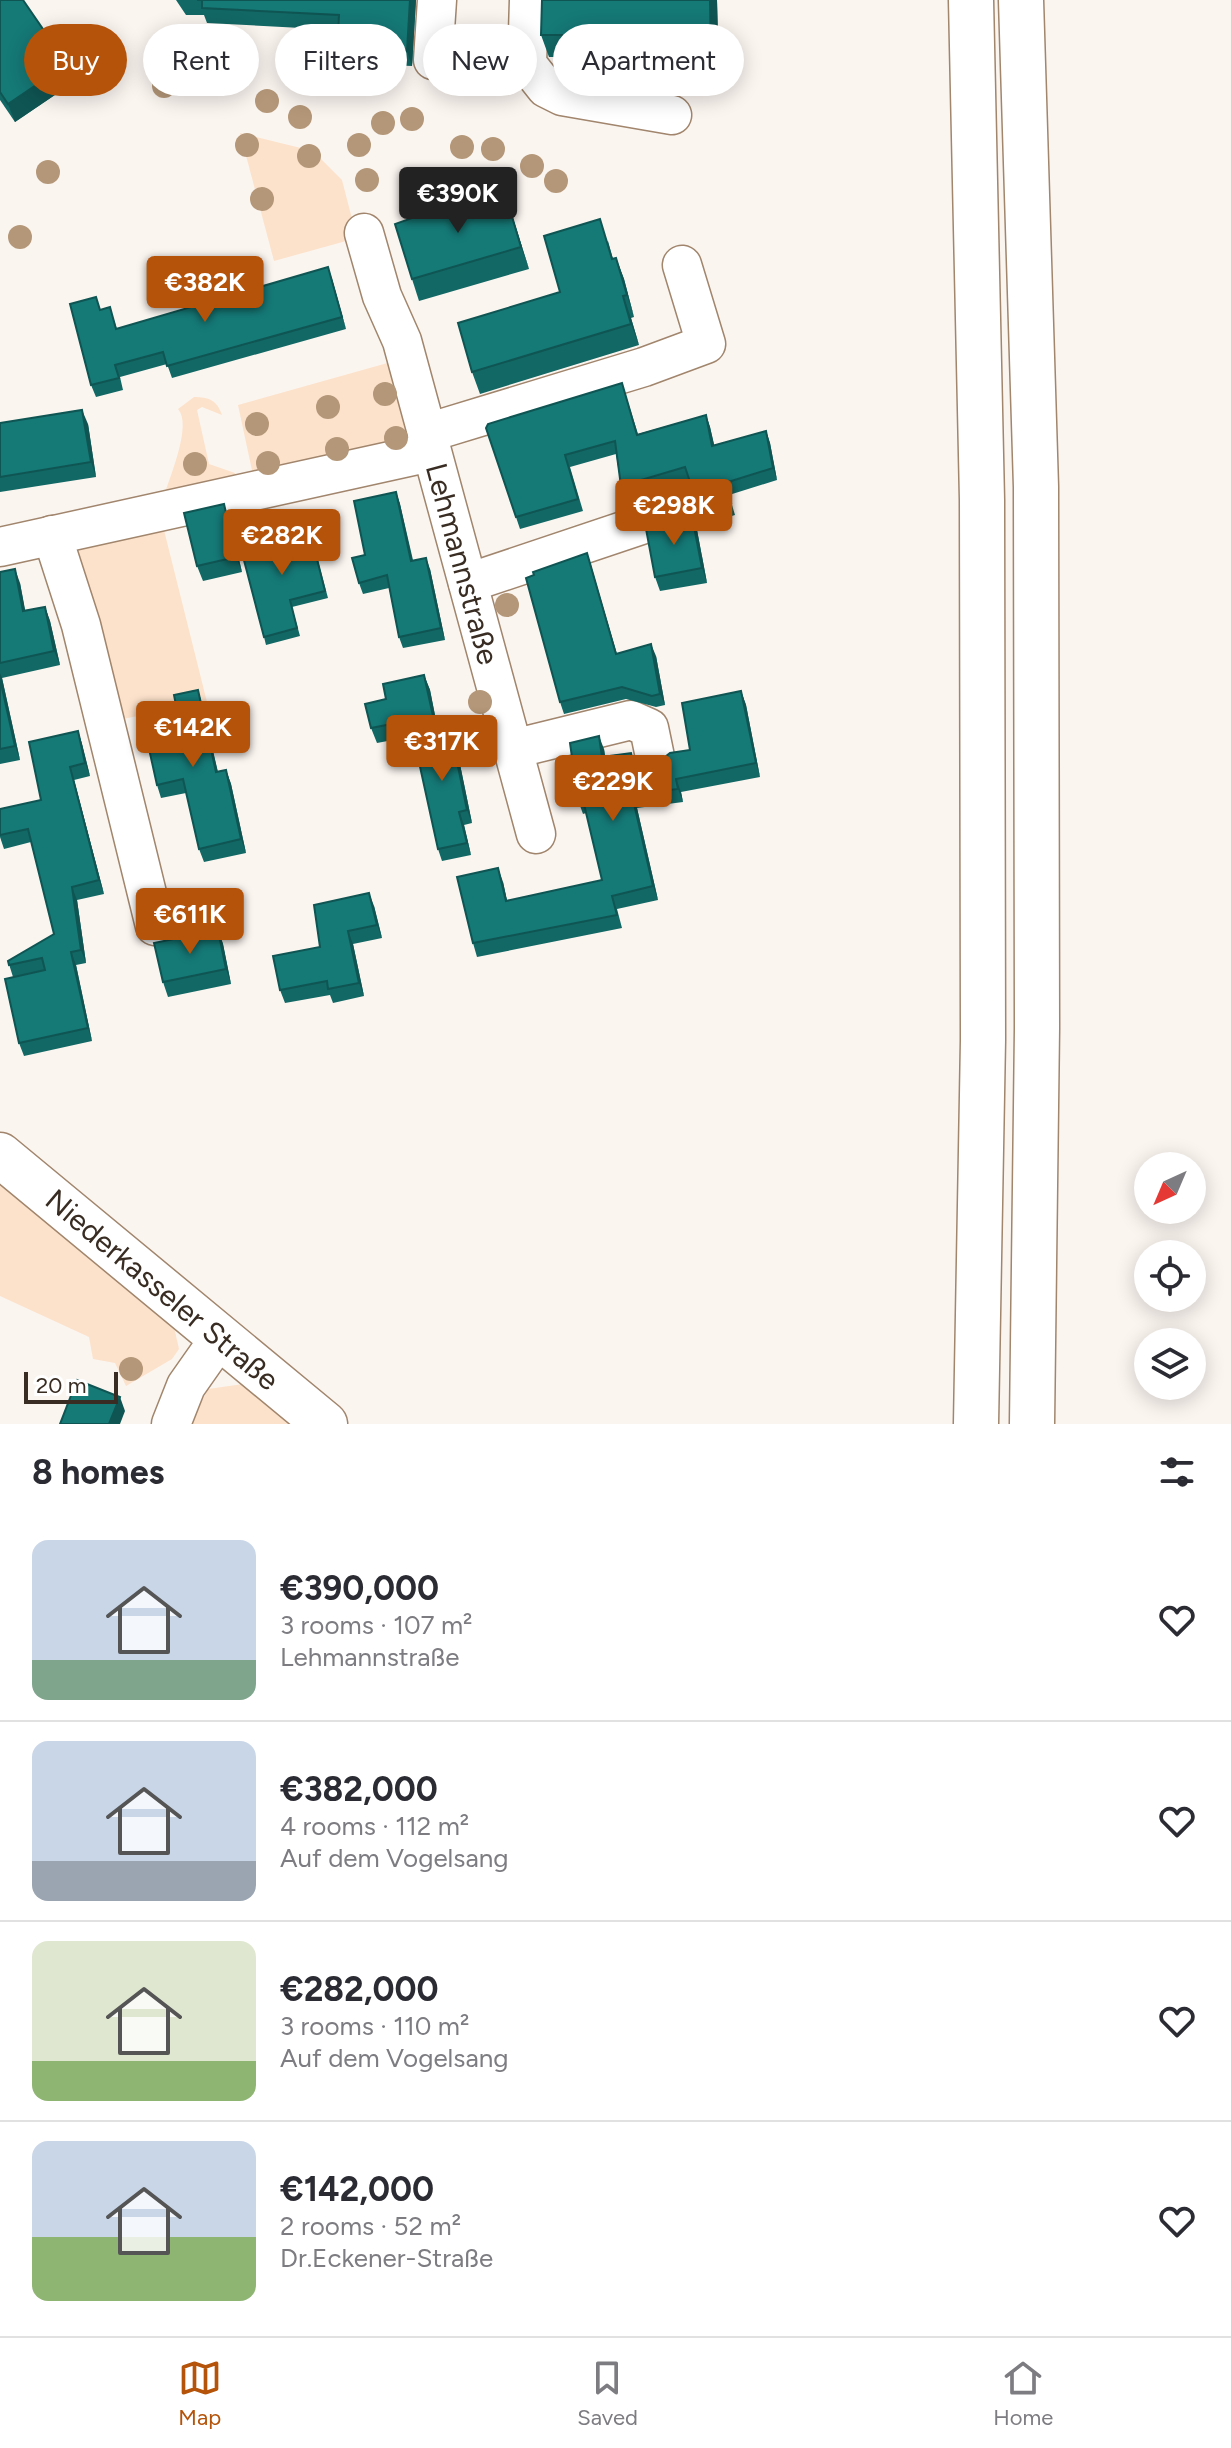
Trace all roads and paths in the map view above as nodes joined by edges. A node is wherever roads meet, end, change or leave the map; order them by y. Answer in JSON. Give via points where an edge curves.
{"nodes":[{"id":1,"x":437,"y":0,"type":"edge"},
{"id":2,"x":529,"y":0,"type":"edge"},
{"id":3,"x":971,"y":0,"type":"edge"},
{"id":4,"x":1021,"y":0,"type":"edge"},
{"id":5,"x":435,"y":24,"type":"edge"},
{"id":6,"x":672,"y":115,"type":"dead end"},
{"id":7,"x":364,"y":233,"type":"dead end"},
{"id":8,"x":682,"y":265,"type":"dead end"},
{"id":9,"x":429,"y":442,"type":"junction"},
{"id":10,"x":641,"y":525,"type":"dead end"},
{"id":11,"x":52,"y":535,"type":"junction"},
{"id":12,"x":0,"y":547,"type":"edge"},
{"id":13,"x":468,"y":583,"type":"junction"},
{"id":14,"x":513,"y":749,"type":"junction"},
{"id":15,"x":655,"y":757,"type":"dead end"},
{"id":16,"x":536,"y":834,"type":"dead end"},
{"id":17,"x":155,"y":926,"type":"dead end"},
{"id":18,"x":0,"y":1155,"type":"edge"},
{"id":19,"x":219,"y":1339,"type":"junction"},
{"id":20,"x":171,"y":1424,"type":"edge"},
{"id":21,"x":325,"y":1424,"type":"edge"},
{"id":22,"x":976,"y":1424,"type":"edge"},
{"id":23,"x":1032,"y":1424,"type":"edge"}],
"edges":[{"from":1,"to":5,"type":"street"},
{"from":2,"to":6,"type":"street","via":[[527,64],[546,88],[562,96]]},
{"from":3,"to":22,"type":"main road","via":[[983,548]]},
{"from":4,"to":23,"type":"main road","via":[[1036,487]]},
{"from":7,"to":9,"type":"street","name":"Lehmannstraße","via":[[402,341]]},
{"from":8,"to":9,"type":"street","name":"Lehmannstraße","via":[[706,344]]},
{"from":9,"to":11,"type":"street"},
{"from":9,"to":13,"type":"street","name":"Lehmannstraße"},
{"from":10,"to":13,"type":"street"},
{"from":11,"to":12,"type":"street"},
{"from":11,"to":17,"type":"street","via":[[81,625]]},
{"from":13,"to":14,"type":"street","name":"Lehmannstraße"},
{"from":14,"to":15,"type":"street","via":[[631,720],[649,728]]},
{"from":14,"to":16,"type":"street","name":"Lehmannstraße"},
{"from":18,"to":19,"type":"main road","name":"Niederkasseler Straße"},
{"from":19,"to":20,"type":"street","via":[[186,1386]]},
{"from":19,"to":21,"type":"main road","name":"Niederkasseler Straße"}]}
